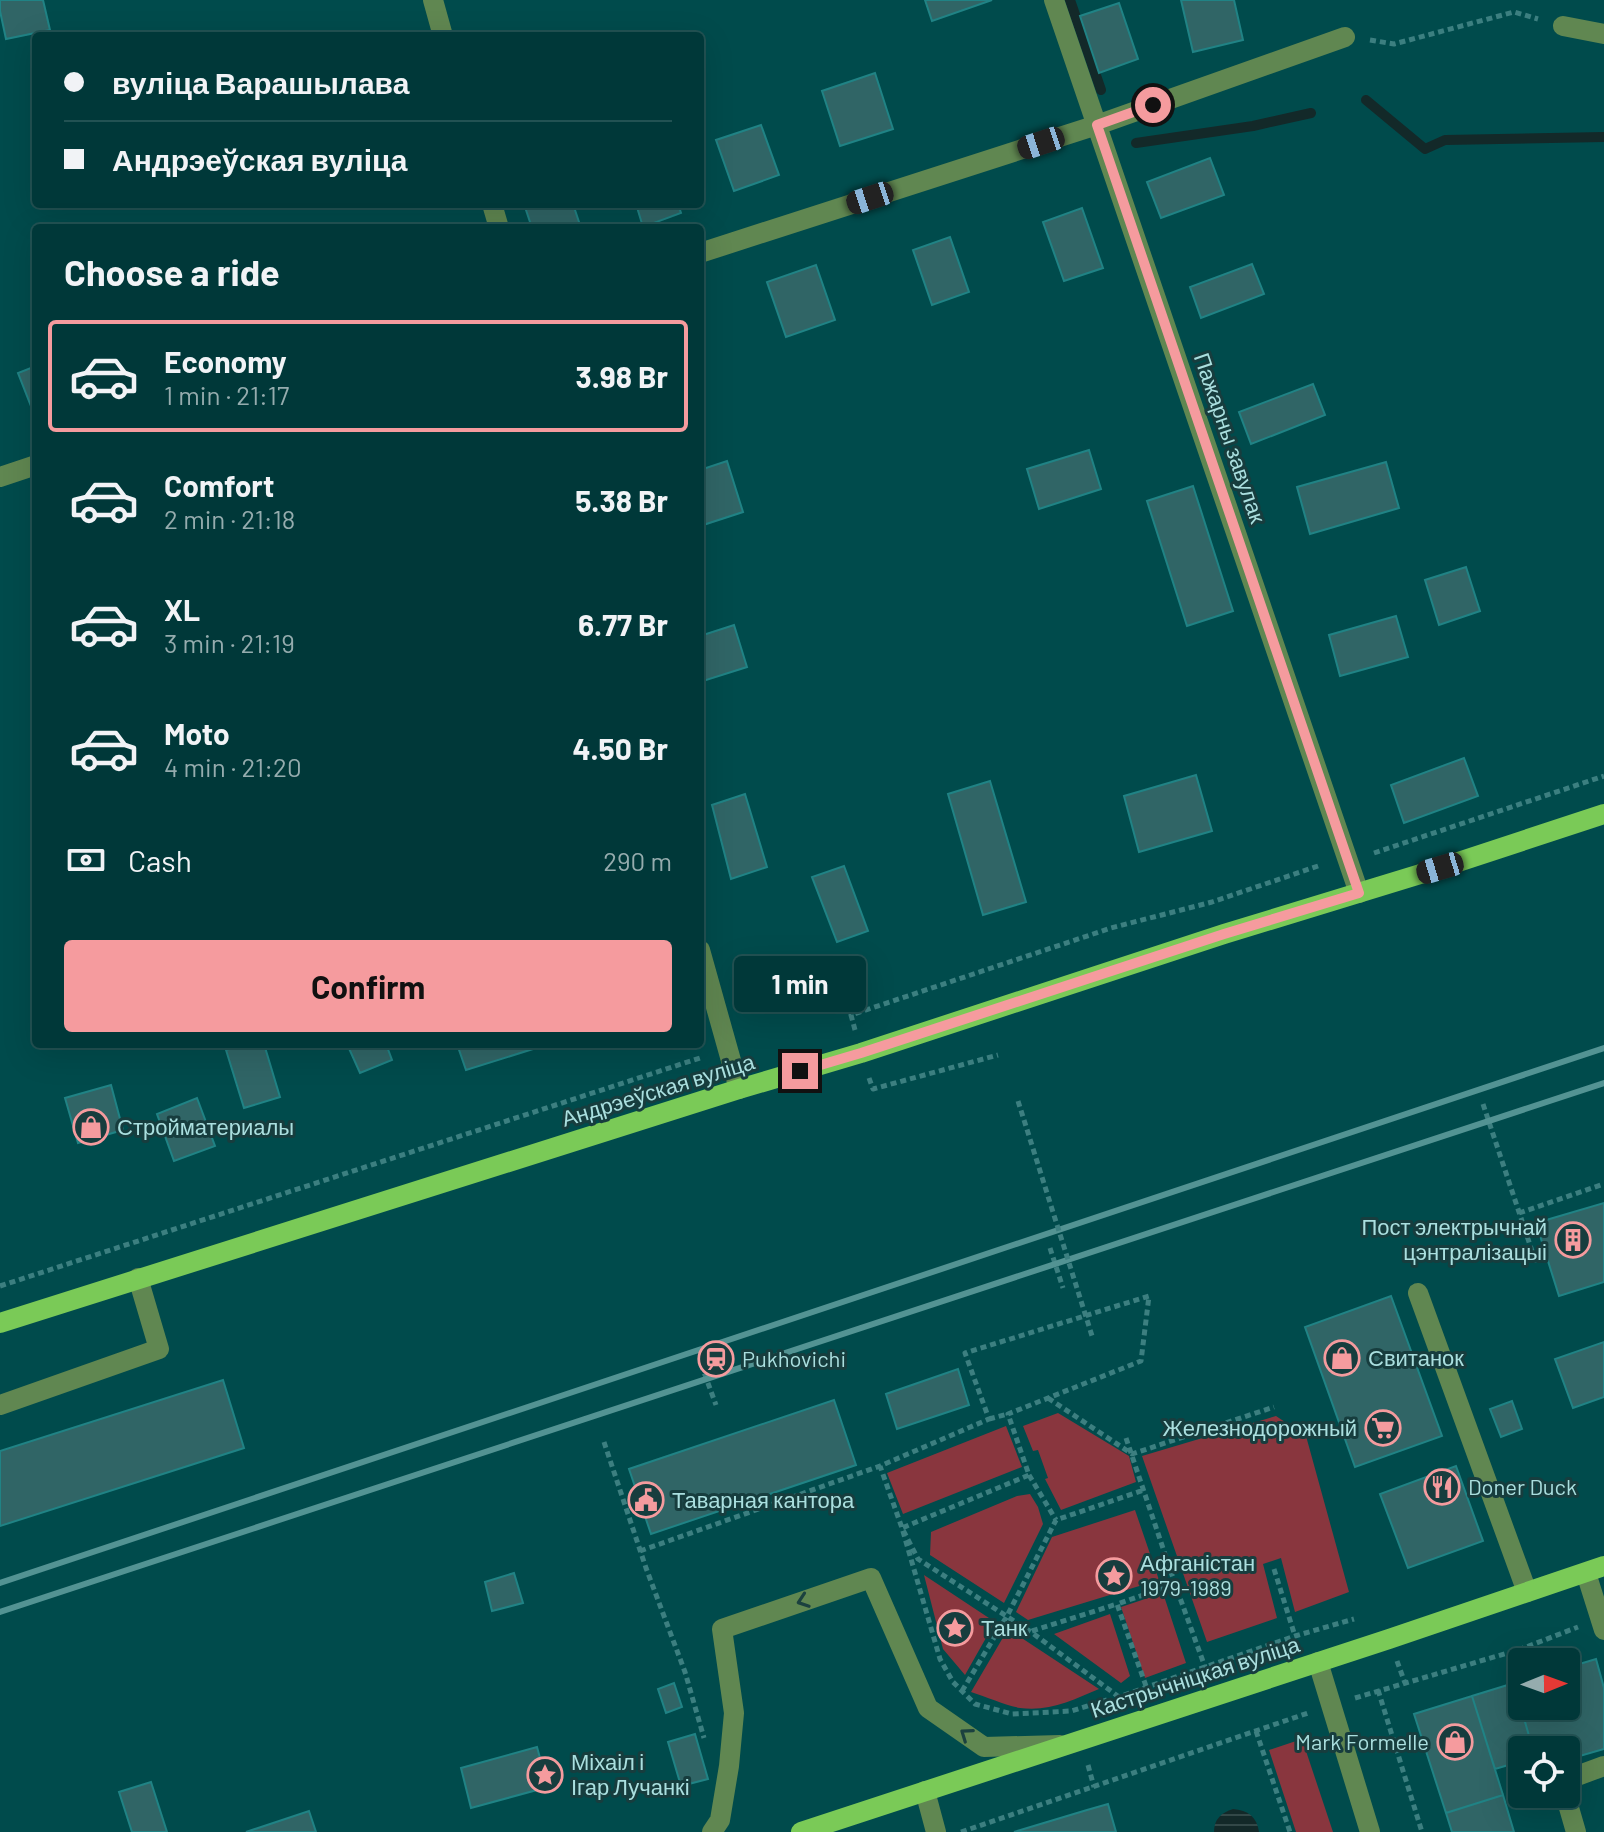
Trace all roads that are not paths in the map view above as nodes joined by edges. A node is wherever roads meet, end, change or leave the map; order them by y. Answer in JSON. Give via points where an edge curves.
{"nodes":[{"id":1,"x":433,"y":0,"type":"edge"},
{"id":2,"x":1054,"y":0,"type":"edge"},
{"id":3,"x":1563,"y":26,"type":"road end"},
{"id":4,"x":442,"y":32,"type":"edge"},
{"id":5,"x":1604,"y":34,"type":"edge"},
{"id":6,"x":1345,"y":37,"type":"road end"},
{"id":7,"x":1097,"y":125,"type":"junction"},
{"id":8,"x":704,"y":252,"type":"edge"},
{"id":9,"x":32,"y":466,"type":"edge"},
{"id":10,"x":0,"y":477,"type":"edge"},
{"id":11,"x":1604,"y":814,"type":"edge"},
{"id":12,"x":1359,"y":893,"type":"junction"},
{"id":13,"x":704,"y":965,"type":"edge"},
{"id":14,"x":739,"y":1089,"type":"junction"},
{"id":15,"x":138,"y":1278,"type":"junction"},
{"id":16,"x":1418,"y":1293,"type":"dead end"},
{"id":17,"x":0,"y":1323,"type":"edge"},
{"id":18,"x":0,"y":1405,"type":"edge"},
{"id":19,"x":1595,"y":1570,"type":"edge"},
{"id":20,"x":1527,"y":1592,"type":"junction"},
{"id":21,"x":1602,"y":1624,"type":"edge"},
{"id":22,"x":1318,"y":1662,"type":"junction"},
{"id":23,"x":1068,"y":1745,"type":"junction"},
{"id":24,"x":1604,"y":1766,"type":"edge"},
{"id":25,"x":1580,"y":1775,"type":"edge"},
{"id":26,"x":925,"y":1791,"type":"junction"},
{"id":27,"x":1569,"y":1808,"type":"edge"},
{"id":28,"x":712,"y":1832,"type":"edge"},
{"id":29,"x":801,"y":1832,"type":"edge"},
{"id":30,"x":936,"y":1832,"type":"edge"},
{"id":31,"x":1370,"y":1832,"type":"edge"},
{"id":32,"x":1576,"y":1832,"type":"edge"}],
"edges":[{"from":1,"to":4,"type":"street"},
{"from":2,"to":7,"type":"street","name":"Пажарны завулак"},
{"from":3,"to":5,"type":"street"},
{"from":6,"to":7,"type":"street"},
{"from":7,"to":8,"type":"street"},
{"from":7,"to":12,"type":"street","name":"Пажарны завулак"},
{"from":9,"to":10,"type":"street"},
{"from":11,"to":12,"type":"main road","name":"Андрэеўская вуліца"},
{"from":12,"to":14,"type":"main road","name":"Андрэеўская вуліца"},
{"from":13,"to":14,"type":"street"},
{"from":14,"to":15,"type":"main road","name":"Андрэеўская вуліца"},
{"from":15,"to":17,"type":"main road","name":"Андрэеўская вуліца"},
{"from":15,"to":18,"type":"street","via":[[159,1349]]},
{"from":16,"to":20,"type":"street"},
{"from":19,"to":20,"type":"main road","name":"Кастрычніцкая вуліца"},
{"from":19,"to":21,"type":"street"},
{"from":20,"to":22,"type":"main road","name":"Кастрычніцкая вуліца"},
{"from":22,"to":23,"type":"main road","name":"Кастрычніцкая вуліца"},
{"from":22,"to":31,"type":"street"},
{"from":23,"to":26,"type":"main road","name":"Кастрычніцкая вуліца"},
{"from":23,"to":28,"type":"street","one_way":true,"via":[[984,1747],[928,1708],[871,1578],[722,1629],[734,1713],[720,1820]]},
{"from":24,"to":25,"type":"street"},
{"from":26,"to":29,"type":"main road","name":"Кастрычніцкая вуліца"},
{"from":26,"to":30,"type":"street"},
{"from":27,"to":32,"type":"street"}]}
